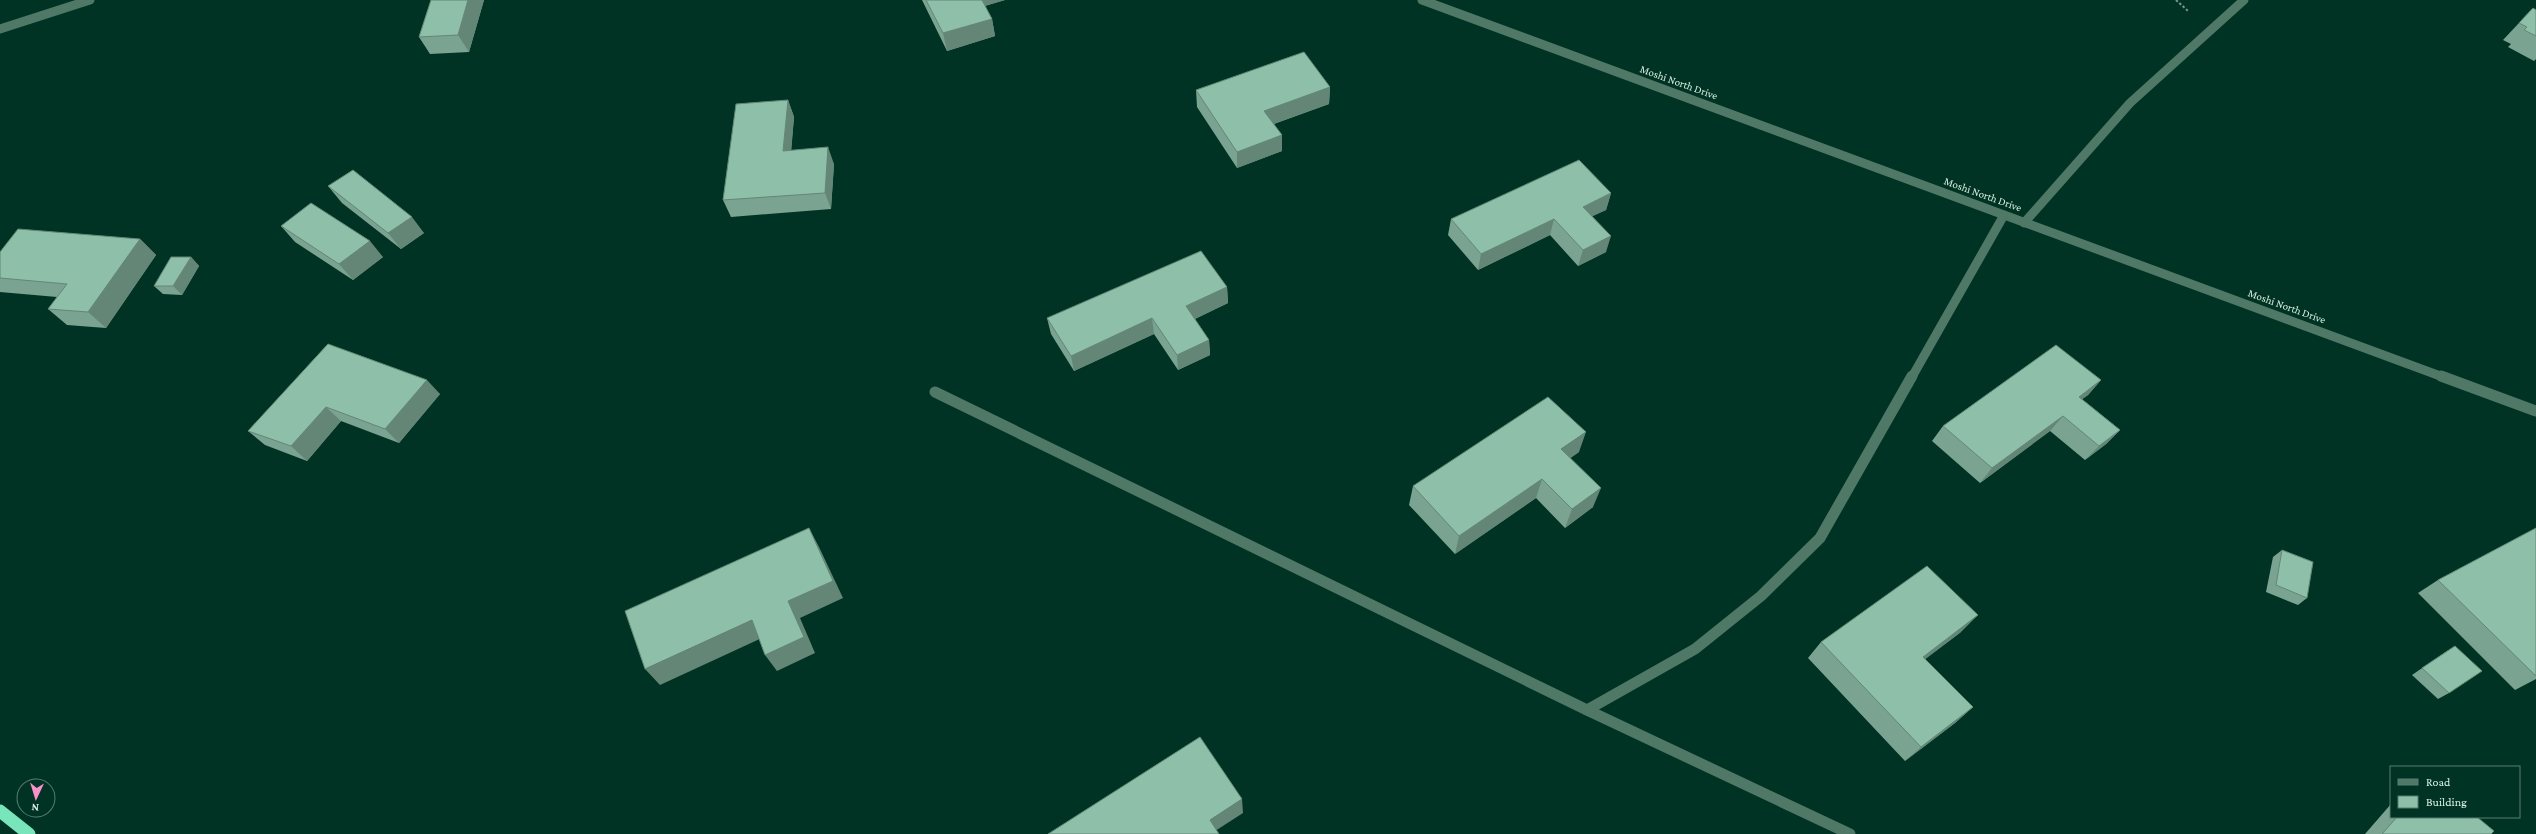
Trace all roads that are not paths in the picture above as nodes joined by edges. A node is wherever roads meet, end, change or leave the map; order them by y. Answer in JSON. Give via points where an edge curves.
{"nodes":[{"id":1,"x":90,"y":0,"type":"edge"},
{"id":2,"x":1422,"y":0,"type":"edge"},
{"id":3,"x":2244,"y":0,"type":"edge"},
{"id":4,"x":0,"y":29,"type":"edge"},
{"id":5,"x":2004,"y":215,"type":"junction"},
{"id":6,"x":2024,"y":222,"type":"junction"},
{"id":7,"x":935,"y":392,"type":"dead end"},
{"id":8,"x":2536,"y":411,"type":"edge"},
{"id":9,"x":1587,"y":710,"type":"junction"},
{"id":10,"x":0,"y":811,"type":"edge"},
{"id":11,"x":29,"y":834,"type":"edge"},
{"id":12,"x":1850,"y":834,"type":"edge"}],
"edges":[{"from":1,"to":4,"type":"street"},
{"from":2,"to":5,"type":"street","name":"Moshi North Drive"},
{"from":3,"to":6,"type":"street","via":[[2130,103]]},
{"from":5,"to":6,"type":"street","name":"Moshi North Drive"},
{"from":5,"to":9,"type":"street","via":[[1820,538],[1762,596],[1695,649]]},
{"from":6,"to":8,"type":"street","name":"Moshi North Drive"},
{"from":7,"to":9,"type":"street"},
{"from":9,"to":12,"type":"street"},
{"from":10,"to":11,"type":"highway"}]}
